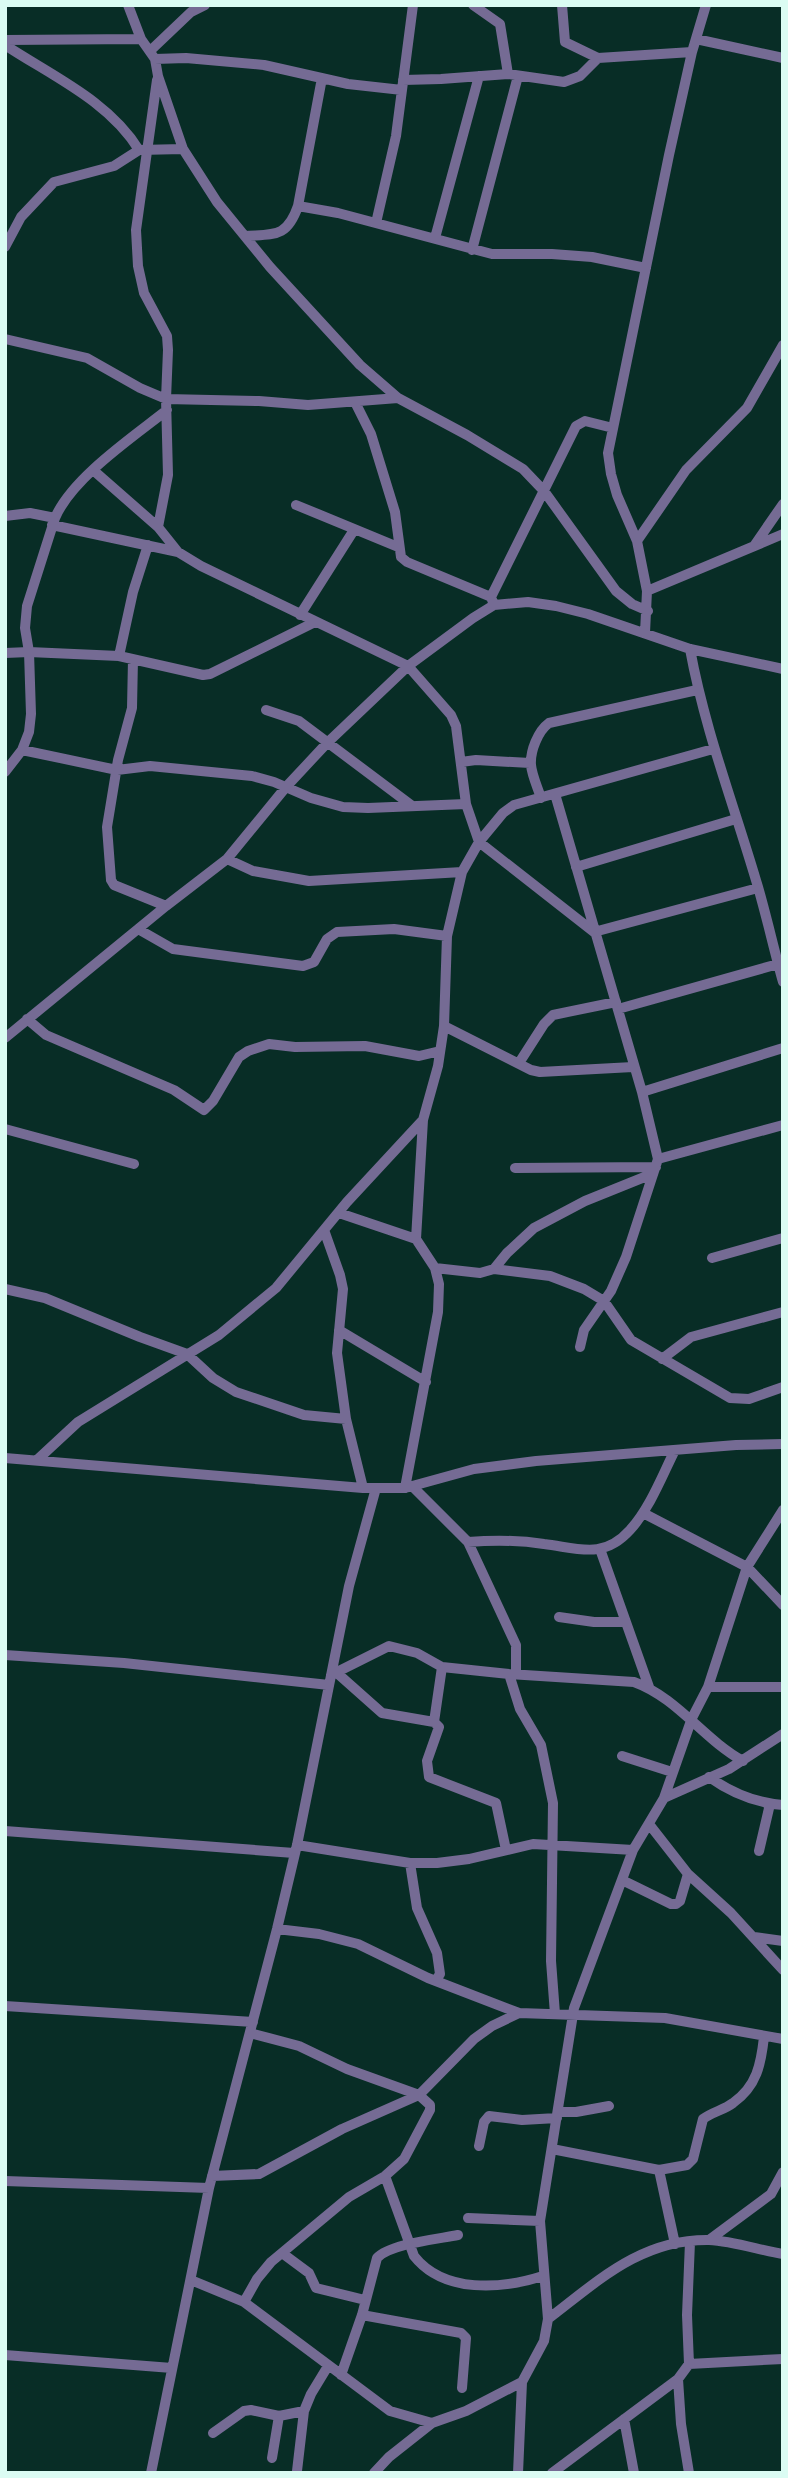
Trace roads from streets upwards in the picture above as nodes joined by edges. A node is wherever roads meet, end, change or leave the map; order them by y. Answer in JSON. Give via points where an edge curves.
{"nodes":[{"id":1,"x":128,"y":5,"type":"edge"},
{"id":2,"x":205,"y":5,"type":"edge"},
{"id":3,"x":413,"y":5,"type":"edge"},
{"id":4,"x":473,"y":5,"type":"edge"},
{"id":5,"x":562,"y":5,"type":"edge"},
{"id":6,"x":706,"y":5,"type":"edge"},
{"id":7,"x":141,"y":38,"type":"junction"},
{"id":8,"x":696,"y":39,"type":"junction"},
{"id":9,"x":5,"y":42,"type":"edge"},
{"id":10,"x":692,"y":52,"type":"junction"},
{"id":11,"x":152,"y":55,"type":"junction"},
{"id":12,"x":598,"y":58,"type":"junction"},
{"id":13,"x":783,"y":58,"type":"edge"},
{"id":14,"x":513,"y":75,"type":"junction"},
{"id":15,"x":158,"y":76,"type":"junction"},
{"id":16,"x":479,"y":76,"type":"junction"},
{"id":17,"x":321,"y":78,"type":"junction"},
{"id":18,"x":403,"y":85,"type":"junction"},
{"id":19,"x":184,"y":149,"type":"junction"},
{"id":20,"x":142,"y":150,"type":"junction"},
{"id":21,"x":298,"y":206,"type":"junction"},
{"id":22,"x":376,"y":223,"type":"junction"},
{"id":23,"x":244,"y":236,"type":"junction"},
{"id":24,"x":435,"y":238,"type":"junction"},
{"id":25,"x":5,"y":247,"type":"edge"},
{"id":26,"x":472,"y":250,"type":"junction"},
{"id":27,"x":646,"y":268,"type":"junction"},
{"id":28,"x":5,"y":339,"type":"edge"},
{"id":29,"x":783,"y":345,"type":"edge"},
{"id":30,"x":398,"y":398,"type":"junction"},
{"id":31,"x":355,"y":402,"type":"junction"},
{"id":32,"x":166,"y":405,"type":"junction"},
{"id":33,"x":613,"y":428,"type":"junction"},
{"id":34,"x":93,"y":470,"type":"junction"},
{"id":35,"x":544,"y":491,"type":"junction"},
{"id":36,"x":783,"y":504,"type":"edge"},
{"id":37,"x":296,"y":505,"type":"dead end"},
{"id":38,"x":5,"y":516,"type":"edge"},
{"id":39,"x":53,"y":522,"type":"junction"},
{"id":40,"x":158,"y":527,"type":"junction"},
{"id":41,"x":354,"y":530,"type":"junction"},
{"id":42,"x":783,"y":534,"type":"edge"},
{"id":43,"x":637,"y":541,"type":"junction"},
{"id":44,"x":148,"y":545,"type":"junction"},
{"id":45,"x":754,"y":546,"type":"junction"},
{"id":46,"x":398,"y":547,"type":"junction"},
{"id":47,"x":178,"y":551,"type":"junction"},
{"id":48,"x":647,"y":591,"type":"junction"},
{"id":49,"x":493,"y":601,"type":"junction"},
{"id":50,"x":648,"y":611,"type":"junction"},
{"id":51,"x":300,"y":615,"type":"junction"},
{"id":52,"x":315,"y":622,"type":"junction"},
{"id":53,"x":645,"y":633,"type":"junction"},
{"id":54,"x":690,"y":649,"type":"junction"},
{"id":55,"x":29,"y":652,"type":"junction"},
{"id":56,"x":5,"y":653,"type":"edge"},
{"id":57,"x":119,"y":656,"type":"junction"},
{"id":58,"x":133,"y":659,"type":"junction"},
{"id":59,"x":408,"y":666,"type":"junction"},
{"id":60,"x":783,"y":669,"type":"edge"},
{"id":61,"x":697,"y":690,"type":"junction"},
{"id":62,"x":266,"y":710,"type":"dead end"},
{"id":63,"x":328,"y":742,"type":"junction"},
{"id":64,"x":713,"y":749,"type":"junction"},
{"id":65,"x":22,"y":750,"type":"junction"},
{"id":66,"x":461,"y":762,"type":"junction"},
{"id":67,"x":530,"y":763,"type":"junction"},
{"id":68,"x":117,"y":770,"type":"junction"},
{"id":69,"x":5,"y":772,"type":"edge"},
{"id":70,"x":286,"y":787,"type":"junction"},
{"id":71,"x":555,"y":794,"type":"junction"},
{"id":72,"x":541,"y":798,"type":"junction"},
{"id":73,"x":466,"y":804,"type":"junction"},
{"id":74,"x":411,"y":805,"type":"junction"},
{"id":75,"x":736,"y":819,"type":"junction"},
{"id":76,"x":479,"y":842,"type":"junction"},
{"id":77,"x":228,"y":859,"type":"junction"},
{"id":78,"x":576,"y":867,"type":"junction"},
{"id":79,"x":462,"y":873,"type":"junction"},
{"id":80,"x":758,"y":888,"type":"junction"},
{"id":81,"x":166,"y":906,"type":"junction"},
{"id":82,"x":138,"y":929,"type":"junction"},
{"id":83,"x":594,"y":932,"type":"junction"},
{"id":84,"x":447,"y":936,"type":"junction"},
{"id":85,"x":778,"y":964,"type":"junction"},
{"id":86,"x":783,"y":982,"type":"edge"},
{"id":87,"x":617,"y":1006,"type":"junction"},
{"id":88,"x":27,"y":1019,"type":"junction"},
{"id":89,"x":444,"y":1027,"type":"junction"},
{"id":90,"x":5,"y":1038,"type":"edge"},
{"id":91,"x":783,"y":1048,"type":"edge"},
{"id":92,"x":440,"y":1051,"type":"junction"},
{"id":93,"x":519,"y":1063,"type":"junction"},
{"id":94,"x":633,"y":1068,"type":"junction"},
{"id":95,"x":642,"y":1092,"type":"junction"},
{"id":96,"x":423,"y":1121,"type":"junction"},
{"id":97,"x":783,"y":1125,"type":"edge"},
{"id":98,"x":5,"y":1129,"type":"edge"},
{"id":99,"x":134,"y":1164,"type":"dead end"},
{"id":100,"x":655,"y":1166,"type":"junction"},
{"id":101,"x":515,"y":1168,"type":"dead end"},
{"id":102,"x":339,"y":1213,"type":"junction"},
{"id":103,"x":324,"y":1230,"type":"junction"},
{"id":104,"x":783,"y":1238,"type":"edge"},
{"id":105,"x":416,"y":1239,"type":"junction"},
{"id":106,"x":712,"y":1258,"type":"dead end"},
{"id":107,"x":435,"y":1268,"type":"junction"},
{"id":108,"x":494,"y":1269,"type":"junction"},
{"id":109,"x":5,"y":1289,"type":"edge"},
{"id":110,"x":604,"y":1301,"type":"junction"},
{"id":111,"x":783,"y":1312,"type":"edge"},
{"id":112,"x":339,"y":1330,"type":"junction"},
{"id":113,"x":580,"y":1347,"type":"dead end"},
{"id":114,"x":187,"y":1354,"type":"junction"},
{"id":115,"x":663,"y":1359,"type":"junction"},
{"id":116,"x":426,"y":1382,"type":"junction"},
{"id":117,"x":783,"y":1387,"type":"edge"},
{"id":118,"x":346,"y":1419,"type":"junction"},
{"id":119,"x":783,"y":1444,"type":"edge"},
{"id":120,"x":675,"y":1450,"type":"junction"},
{"id":121,"x":5,"y":1458,"type":"edge"},
{"id":122,"x":37,"y":1460,"type":"junction"},
{"id":123,"x":408,"y":1487,"type":"junction"},
{"id":124,"x":363,"y":1488,"type":"junction"},
{"id":125,"x":376,"y":1488,"type":"junction"},
{"id":126,"x":783,"y":1510,"type":"edge"},
{"id":127,"x":643,"y":1513,"type":"junction"},
{"id":128,"x":468,"y":1542,"type":"junction"},
{"id":129,"x":600,"y":1549,"type":"junction"},
{"id":130,"x":747,"y":1567,"type":"junction"},
{"id":131,"x":783,"y":1605,"type":"edge"},
{"id":132,"x":559,"y":1617,"type":"dead end"},
{"id":133,"x":626,"y":1622,"type":"junction"},
{"id":134,"x":5,"y":1655,"type":"edge"},
{"id":135,"x":442,"y":1667,"type":"junction"},
{"id":136,"x":513,"y":1674,"type":"junction"},
{"id":137,"x":332,"y":1678,"type":"junction"},
{"id":138,"x":649,"y":1687,"type":"junction"},
{"id":139,"x":708,"y":1687,"type":"junction"},
{"id":140,"x":783,"y":1687,"type":"edge"},
{"id":141,"x":692,"y":1718,"type":"junction"},
{"id":142,"x":434,"y":1722,"type":"junction"},
{"id":143,"x":783,"y":1734,"type":"edge"},
{"id":144,"x":622,"y":1756,"type":"dead end"},
{"id":145,"x":743,"y":1761,"type":"junction"},
{"id":146,"x":672,"y":1772,"type":"junction"},
{"id":147,"x":709,"y":1777,"type":"junction"},
{"id":148,"x":664,"y":1798,"type":"junction"},
{"id":149,"x":770,"y":1804,"type":"junction"},
{"id":150,"x":783,"y":1805,"type":"edge"},
{"id":151,"x":649,"y":1824,"type":"junction"},
{"id":152,"x":5,"y":1831,"type":"edge"},
{"id":153,"x":554,"y":1844,"type":"junction"},
{"id":154,"x":295,"y":1849,"type":"junction"},
{"id":155,"x":506,"y":1850,"type":"junction"},
{"id":156,"x":633,"y":1850,"type":"junction"},
{"id":157,"x":759,"y":1851,"type":"dead end"},
{"id":158,"x":410,"y":1863,"type":"junction"},
{"id":159,"x":688,"y":1874,"type":"junction"},
{"id":160,"x":622,"y":1880,"type":"junction"},
{"id":161,"x":277,"y":1929,"type":"junction"},
{"id":162,"x":754,"y":1937,"type":"junction"},
{"id":163,"x":783,"y":1941,"type":"edge"},
{"id":164,"x":783,"y":1970,"type":"edge"},
{"id":165,"x":436,"y":1980,"type":"junction"},
{"id":166,"x":5,"y":2006,"type":"edge"},
{"id":167,"x":519,"y":2012,"type":"junction"},
{"id":168,"x":555,"y":2014,"type":"junction"},
{"id":169,"x":574,"y":2016,"type":"junction"},
{"id":170,"x":252,"y":2028,"type":"junction"},
{"id":171,"x":764,"y":2038,"type":"junction"},
{"id":172,"x":783,"y":2039,"type":"edge"},
{"id":173,"x":419,"y":2095,"type":"junction"},
{"id":174,"x":609,"y":2106,"type":"dead end"},
{"id":175,"x":558,"y":2115,"type":"junction"},
{"id":176,"x":480,"y":2146,"type":"dead end"},
{"id":177,"x":552,"y":2149,"type":"junction"},
{"id":178,"x":659,"y":2170,"type":"junction"},
{"id":179,"x":783,"y":2172,"type":"edge"},
{"id":180,"x":212,"y":2176,"type":"junction"},
{"id":181,"x":385,"y":2176,"type":"junction"},
{"id":182,"x":5,"y":2181,"type":"edge"},
{"id":183,"x":780,"y":2183,"type":"edge"},
{"id":184,"x":209,"y":2188,"type":"junction"},
{"id":185,"x":468,"y":2218,"type":"dead end"},
{"id":186,"x":540,"y":2221,"type":"junction"},
{"id":187,"x":458,"y":2235,"type":"dead end"},
{"id":188,"x":709,"y":2240,"type":"junction"},
{"id":189,"x":690,"y":2242,"type":"junction"},
{"id":190,"x":675,"y":2244,"type":"junction"},
{"id":191,"x":410,"y":2245,"type":"junction"},
{"id":192,"x":282,"y":2253,"type":"junction"},
{"id":193,"x":783,"y":2254,"type":"edge"},
{"id":194,"x":543,"y":2276,"type":"junction"},
{"id":195,"x":191,"y":2280,"type":"junction"},
{"id":196,"x":365,"y":2300,"type":"junction"},
{"id":197,"x":244,"y":2302,"type":"junction"},
{"id":198,"x":362,"y":2315,"type":"junction"},
{"id":199,"x":548,"y":2319,"type":"junction"},
{"id":200,"x":5,"y":2355,"type":"edge"},
{"id":201,"x":783,"y":2359,"type":"edge"},
{"id":202,"x":689,"y":2364,"type":"junction"},
{"id":203,"x":328,"y":2366,"type":"junction"},
{"id":204,"x":172,"y":2368,"type":"junction"},
{"id":205,"x":341,"y":2375,"type":"junction"},
{"id":206,"x":678,"y":2379,"type":"junction"},
{"id":207,"x":522,"y":2382,"type":"junction"},
{"id":208,"x":462,"y":2388,"type":"dead end"},
{"id":209,"x":304,"y":2411,"type":"junction"},
{"id":210,"x":279,"y":2416,"type":"junction"},
{"id":211,"x":624,"y":2419,"type":"junction"},
{"id":212,"x":432,"y":2423,"type":"junction"},
{"id":213,"x":213,"y":2432,"type":"dead end"},
{"id":214,"x":272,"y":2458,"type":"dead end"},
{"id":215,"x":297,"y":2471,"type":"dead end"},
{"id":216,"x":151,"y":2473,"type":"edge"},
{"id":217,"x":374,"y":2473,"type":"edge"},
{"id":218,"x":518,"y":2473,"type":"edge"},
{"id":219,"x":552,"y":2473,"type":"edge"},
{"id":220,"x":634,"y":2473,"type":"edge"},
{"id":221,"x":689,"y":2473,"type":"edge"}],
"edges":[{"from":1,"to":7,"type":"street"},
{"from":2,"to":11,"type":"street","via":[[191,12]]},
{"from":3,"to":18,"type":"street"},
{"from":4,"to":14,"type":"street","via":[[500,24]]},
{"from":5,"to":12,"type":"street","via":[[565,42]]},
{"from":6,"to":8,"type":"street"},
{"from":7,"to":9,"type":"street"},
{"from":7,"to":11,"type":"street"},
{"from":8,"to":10,"type":"street"},
{"from":8,"to":13,"type":"street"},
{"from":9,"to":20,"type":"street","via":[[99,104]]},
{"from":10,"to":12,"type":"street"},
{"from":10,"to":27,"type":"street"},
{"from":11,"to":15,"type":"street"},
{"from":11,"to":17,"type":"street","via":[[264,65]]},
{"from":12,"to":14,"type":"street","via":[[573,81]]},
{"from":14,"to":16,"type":"street"},
{"from":14,"to":26,"type":"street"},
{"from":15,"to":19,"type":"street"},
{"from":15,"to":20,"type":"street"},
{"from":16,"to":18,"type":"street"},
{"from":16,"to":24,"type":"street"},
{"from":17,"to":18,"type":"street","via":[[348,84]]},
{"from":17,"to":21,"type":"street"},
{"from":18,"to":22,"type":"street"},
{"from":19,"to":20,"type":"street"},
{"from":19,"to":23,"type":"street"},
{"from":20,"to":25,"type":"street","via":[[114,166],[54,182],[21,217]]},
{"from":20,"to":32,"type":"street","via":[[138,266],[144,293],[167,336]]},
{"from":21,"to":22,"type":"street"},
{"from":21,"to":23,"type":"street","via":[[288,228],[276,234]]},
{"from":22,"to":24,"type":"street"},
{"from":23,"to":30,"type":"street","via":[[360,366]]},
{"from":24,"to":26,"type":"street"},
{"from":26,"to":27,"type":"street","via":[[592,257]]},
{"from":27,"to":33,"type":"street"},
{"from":28,"to":32,"type":"street","via":[[87,358]]},
{"from":29,"to":43,"type":"street","via":[[747,408],[686,470]]},
{"from":30,"to":31,"type":"street"},
{"from":30,"to":35,"type":"street","via":[[523,469]]},
{"from":31,"to":32,"type":"street"},
{"from":31,"to":46,"type":"street","via":[[395,512]]},
{"from":32,"to":34,"type":"street"},
{"from":32,"to":40,"type":"street","via":[[168,475]]},
{"from":33,"to":35,"type":"street","via":[[580,422]]},
{"from":33,"to":43,"type":"street","via":[[608,453],[611,474]]},
{"from":34,"to":39,"type":"street","via":[[61,504]]},
{"from":34,"to":40,"type":"street"},
{"from":35,"to":49,"type":"street"},
{"from":35,"to":50,"type":"street","via":[[616,591]]},
{"from":36,"to":45,"type":"street"},
{"from":37,"to":41,"type":"street"},
{"from":38,"to":39,"type":"street","via":[[30,513]]},
{"from":39,"to":44,"type":"street"},
{"from":39,"to":55,"type":"street","via":[[27,606]]},
{"from":40,"to":47,"type":"street"},
{"from":41,"to":46,"type":"street"},
{"from":41,"to":51,"type":"street"},
{"from":42,"to":45,"type":"street"},
{"from":43,"to":48,"type":"street"},
{"from":44,"to":47,"type":"street"},
{"from":44,"to":57,"type":"street"},
{"from":45,"to":48,"type":"street"},
{"from":46,"to":49,"type":"street","via":[[407,562]]},
{"from":47,"to":51,"type":"street"},
{"from":48,"to":50,"type":"street"},
{"from":49,"to":53,"type":"street","via":[[556,606]]},
{"from":49,"to":59,"type":"street"},
{"from":50,"to":53,"type":"street"},
{"from":51,"to":52,"type":"street"},
{"from":52,"to":58,"type":"street","via":[[210,674]]},
{"from":52,"to":59,"type":"street"},
{"from":53,"to":54,"type":"street"},
{"from":54,"to":60,"type":"street"},
{"from":54,"to":61,"type":"street"},
{"from":55,"to":56,"type":"street"},
{"from":55,"to":57,"type":"street"},
{"from":55,"to":65,"type":"street","via":[[31,714]]},
{"from":57,"to":58,"type":"street"},
{"from":58,"to":68,"type":"street","via":[[132,708]]},
{"from":59,"to":63,"type":"street"},
{"from":59,"to":66,"type":"street","via":[[452,715]]},
{"from":61,"to":64,"type":"street"},
{"from":61,"to":67,"type":"street","via":[[549,723],[538,736]]},
{"from":62,"to":63,"type":"street","via":[[299,721]]},
{"from":63,"to":70,"type":"street"},
{"from":63,"to":74,"type":"street"},
{"from":64,"to":71,"type":"street"},
{"from":64,"to":75,"type":"street"},
{"from":65,"to":68,"type":"street"},
{"from":65,"to":69,"type":"street"},
{"from":66,"to":67,"type":"street"},
{"from":66,"to":73,"type":"street"},
{"from":67,"to":72,"type":"street"},
{"from":68,"to":70,"type":"street","via":[[150,766],[251,776]]},
{"from":68,"to":81,"type":"street","via":[[107,827],[111,880],[114,886]]},
{"from":70,"to":74,"type":"street","via":[[343,807]]},
{"from":70,"to":77,"type":"street"},
{"from":71,"to":72,"type":"street"},
{"from":71,"to":78,"type":"street"},
{"from":72,"to":76,"type":"street","via":[[514,805]]},
{"from":73,"to":74,"type":"street"},
{"from":73,"to":76,"type":"street"},
{"from":75,"to":78,"type":"street"},
{"from":75,"to":80,"type":"street"},
{"from":76,"to":79,"type":"street"},
{"from":76,"to":83,"type":"street"},
{"from":77,"to":79,"type":"street","via":[[253,871],[309,881]]},
{"from":77,"to":81,"type":"street"},
{"from":78,"to":83,"type":"street"},
{"from":79,"to":84,"type":"street"},
{"from":80,"to":83,"type":"street"},
{"from":80,"to":85,"type":"street"},
{"from":81,"to":82,"type":"street"},
{"from":82,"to":84,"type":"street","via":[[173,949],[303,966],[314,962],[327,939],[337,932],[394,929]]},
{"from":82,"to":88,"type":"street"},
{"from":83,"to":87,"type":"street"},
{"from":84,"to":89,"type":"street"},
{"from":85,"to":86,"type":"street"},
{"from":85,"to":87,"type":"street"},
{"from":87,"to":93,"type":"street","via":[[553,1015]]},
{"from":87,"to":94,"type":"street"},
{"from":88,"to":90,"type":"street"},
{"from":88,"to":92,"type":"street","via":[[46,1035],[174,1090],[204,1110],[239,1057],[257,1047],[365,1046],[419,1056]]},
{"from":89,"to":92,"type":"street"},
{"from":89,"to":93,"type":"street"},
{"from":91,"to":95,"type":"street"},
{"from":92,"to":96,"type":"street"},
{"from":93,"to":94,"type":"street","via":[[540,1072]]},
{"from":94,"to":95,"type":"street"},
{"from":95,"to":100,"type":"street"},
{"from":96,"to":102,"type":"street"},
{"from":96,"to":105,"type":"street"},
{"from":97,"to":100,"type":"street"},
{"from":98,"to":99,"type":"street"},
{"from":100,"to":101,"type":"street"},
{"from":100,"to":108,"type":"street","via":[[534,1228]]},
{"from":100,"to":110,"type":"street","via":[[626,1257]]},
{"from":102,"to":103,"type":"street"},
{"from":102,"to":105,"type":"street"},
{"from":103,"to":112,"type":"street","via":[[343,1289]]},
{"from":103,"to":114,"type":"street","via":[[276,1288],[219,1335]]},
{"from":104,"to":106,"type":"street"},
{"from":105,"to":107,"type":"street"},
{"from":107,"to":108,"type":"street","via":[[480,1273]]},
{"from":107,"to":116,"type":"street","via":[[438,1312]]},
{"from":108,"to":110,"type":"street","via":[[550,1276]]},
{"from":109,"to":114,"type":"street","via":[[45,1298]]},
{"from":110,"to":113,"type":"street","via":[[584,1330]]},
{"from":110,"to":115,"type":"street","via":[[626,1335]]},
{"from":111,"to":115,"type":"street","via":[[691,1338]]},
{"from":112,"to":116,"type":"street"},
{"from":112,"to":118,"type":"street","via":[[337,1353]]},
{"from":114,"to":118,"type":"street","via":[[236,1392],[304,1415]]},
{"from":114,"to":122,"type":"street","via":[[78,1422]]},
{"from":115,"to":117,"type":"street","via":[[730,1398],[749,1399]]},
{"from":116,"to":123,"type":"street"},
{"from":118,"to":124,"type":"street"},
{"from":119,"to":120,"type":"street"},
{"from":120,"to":123,"type":"street","via":[[474,1469]]},
{"from":120,"to":127,"type":"street"},
{"from":121,"to":122,"type":"street"},
{"from":122,"to":124,"type":"street"},
{"from":123,"to":125,"type":"street"},
{"from":123,"to":128,"type":"street"},
{"from":124,"to":125,"type":"street"},
{"from":125,"to":137,"type":"street","via":[[359,1542]]},
{"from":126,"to":130,"type":"street"},
{"from":127,"to":129,"type":"street","via":[[614,1544]]},
{"from":127,"to":130,"type":"street"},
{"from":128,"to":129,"type":"street"},
{"from":128,"to":136,"type":"street","via":[[516,1645]]},
{"from":129,"to":133,"type":"street"},
{"from":130,"to":131,"type":"street"},
{"from":130,"to":139,"type":"street"},
{"from":132,"to":133,"type":"street"},
{"from":133,"to":138,"type":"street"},
{"from":134,"to":137,"type":"street"},
{"from":135,"to":136,"type":"street"},
{"from":135,"to":137,"type":"street","via":[[417,1653],[389,1646]]},
{"from":135,"to":142,"type":"street"},
{"from":136,"to":138,"type":"street","via":[[634,1682]]},
{"from":136,"to":153,"type":"street","via":[[520,1709],[541,1745],[553,1803]]},
{"from":137,"to":142,"type":"street","via":[[382,1713]]},
{"from":137,"to":154,"type":"street"},
{"from":138,"to":141,"type":"street"},
{"from":139,"to":140,"type":"street"},
{"from":139,"to":141,"type":"street"},
{"from":141,"to":145,"type":"street","via":[[724,1751]]},
{"from":141,"to":146,"type":"street"},
{"from":142,"to":155,"type":"street","via":[[439,1727],[427,1761],[429,1777],[496,1803]]},
{"from":143,"to":145,"type":"street"},
{"from":144,"to":146,"type":"street"},
{"from":145,"to":147,"type":"street"},
{"from":146,"to":148,"type":"street"},
{"from":147,"to":148,"type":"street"},
{"from":147,"to":149,"type":"street","via":[[727,1790]]},
{"from":148,"to":151,"type":"street"},
{"from":149,"to":150,"type":"street"},
{"from":149,"to":157,"type":"street"},
{"from":151,"to":156,"type":"street"},
{"from":151,"to":159,"type":"street"},
{"from":152,"to":154,"type":"street"},
{"from":153,"to":155,"type":"street"},
{"from":153,"to":156,"type":"street"},
{"from":153,"to":168,"type":"street","via":[[551,1962]]},
{"from":154,"to":158,"type":"street"},
{"from":154,"to":161,"type":"street"},
{"from":155,"to":158,"type":"street","via":[[453,1862]]},
{"from":156,"to":160,"type":"street"},
{"from":158,"to":165,"type":"street","via":[[417,1908],[437,1953],[440,1971]]},
{"from":159,"to":160,"type":"street","via":[[676,1904]]},
{"from":159,"to":162,"type":"street"},
{"from":160,"to":169,"type":"street"},
{"from":161,"to":165,"type":"street","via":[[358,1944]]},
{"from":161,"to":170,"type":"street"},
{"from":162,"to":163,"type":"street"},
{"from":162,"to":164,"type":"street"},
{"from":165,"to":167,"type":"street"},
{"from":166,"to":170,"type":"street"},
{"from":167,"to":168,"type":"street"},
{"from":167,"to":173,"type":"street","via":[[474,2039]]},
{"from":168,"to":169,"type":"street"},
{"from":169,"to":171,"type":"street","via":[[665,2018]]},
{"from":169,"to":175,"type":"street"},
{"from":170,"to":173,"type":"street"},
{"from":170,"to":180,"type":"street"},
{"from":171,"to":172,"type":"street"},
{"from":171,"to":178,"type":"street","via":[[760,2066],[748,2090],[733,2104],[703,2119],[693,2159],[687,2165]]},
{"from":173,"to":180,"type":"street","via":[[342,2129],[259,2174]]},
{"from":173,"to":181,"type":"street","via":[[430,2110],[404,2159]]},
{"from":174,"to":175,"type":"street"},
{"from":175,"to":176,"type":"street","via":[[522,2120],[489,2116]]},
{"from":175,"to":177,"type":"street"},
{"from":177,"to":178,"type":"street"},
{"from":177,"to":186,"type":"street"},
{"from":178,"to":190,"type":"street"},
{"from":179,"to":183,"type":"street"},
{"from":180,"to":184,"type":"street"},
{"from":181,"to":191,"type":"street"},
{"from":181,"to":192,"type":"street","via":[[349,2197]]},
{"from":182,"to":184,"type":"street"},
{"from":183,"to":188,"type":"street"},
{"from":184,"to":195,"type":"street"},
{"from":185,"to":186,"type":"street"},
{"from":186,"to":194,"type":"street"},
{"from":187,"to":191,"type":"street"},
{"from":188,"to":189,"type":"street"},
{"from":188,"to":193,"type":"street"},
{"from":189,"to":190,"type":"street"},
{"from":189,"to":202,"type":"street"},
{"from":190,"to":199,"type":"street","via":[[627,2260]]},
{"from":191,"to":194,"type":"street","via":[[421,2265],[448,2280],[485,2287]]},
{"from":191,"to":196,"type":"street","via":[[381,2254]]},
{"from":192,"to":196,"type":"street","via":[[309,2273],[316,2288]]},
{"from":192,"to":197,"type":"street","via":[[257,2279]]},
{"from":194,"to":199,"type":"street"},
{"from":195,"to":197,"type":"street"},
{"from":195,"to":204,"type":"street"},
{"from":196,"to":198,"type":"street"},
{"from":197,"to":203,"type":"street"},
{"from":198,"to":205,"type":"street"},
{"from":198,"to":208,"type":"street","via":[[461,2333],[466,2338]]},
{"from":199,"to":207,"type":"street","via":[[544,2342]]},
{"from":200,"to":204,"type":"street"},
{"from":201,"to":202,"type":"street"},
{"from":202,"to":206,"type":"street"},
{"from":203,"to":205,"type":"street"},
{"from":203,"to":209,"type":"street"},
{"from":204,"to":216,"type":"street"},
{"from":205,"to":212,"type":"street","via":[[390,2411]]},
{"from":206,"to":211,"type":"street"},
{"from":206,"to":221,"type":"street"},
{"from":207,"to":212,"type":"street"},
{"from":207,"to":218,"type":"street"},
{"from":209,"to":210,"type":"street"},
{"from":209,"to":215,"type":"street"},
{"from":210,"to":213,"type":"street","via":[[244,2411]]},
{"from":210,"to":214,"type":"street"},
{"from":211,"to":219,"type":"street"},
{"from":211,"to":220,"type":"street"},
{"from":212,"to":217,"type":"street"}]}
